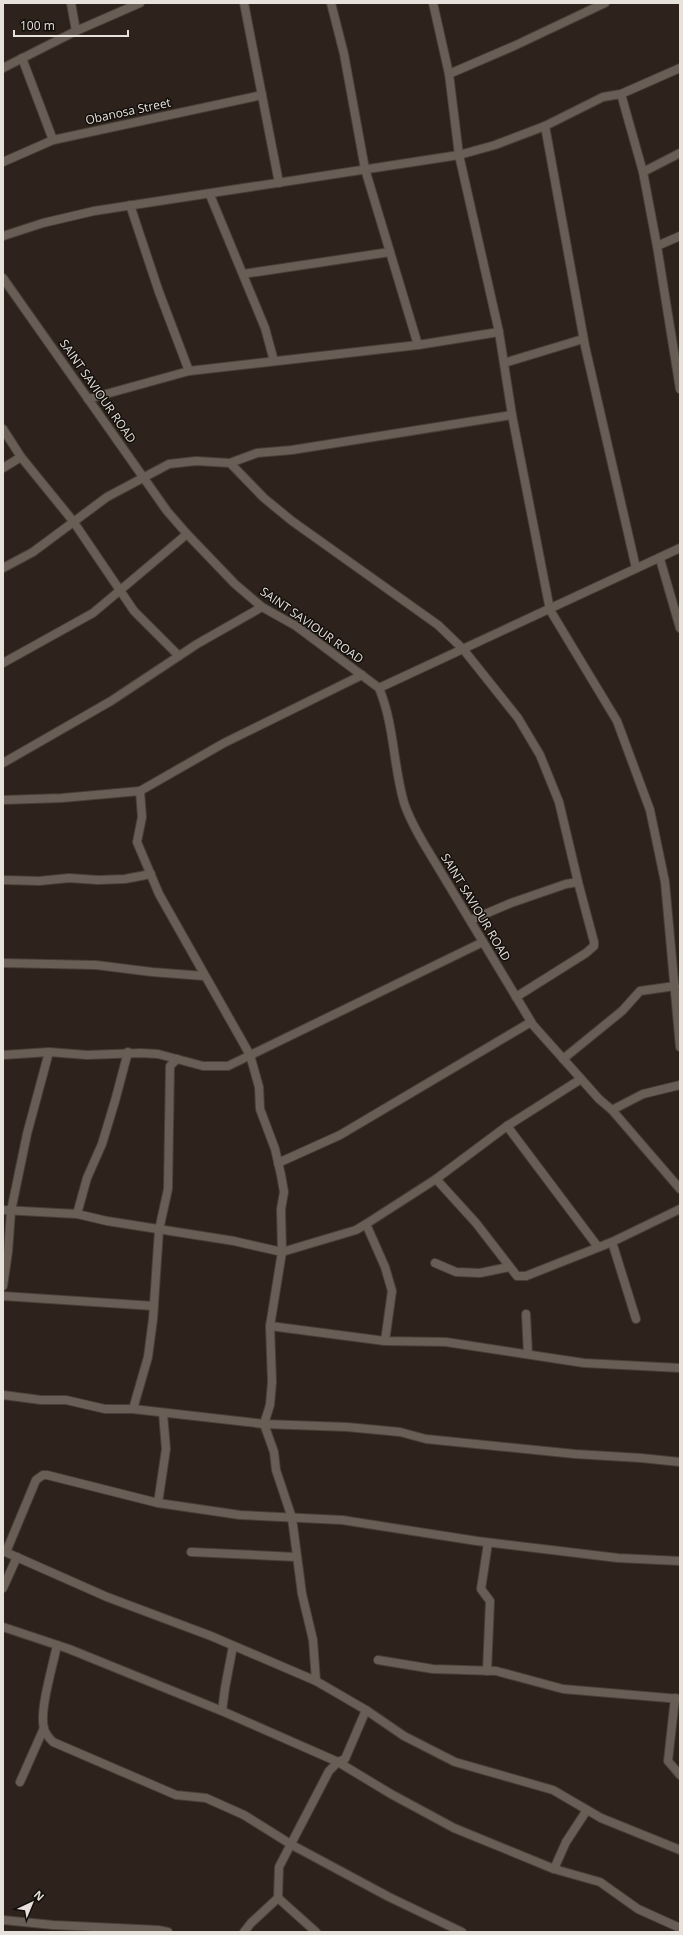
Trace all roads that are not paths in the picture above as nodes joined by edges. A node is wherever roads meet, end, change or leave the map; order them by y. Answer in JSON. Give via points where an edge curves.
{"nodes":[{"id":1,"x":71,"y":3,"type":"edge"},
{"id":2,"x":140,"y":3,"type":"edge"},
{"id":3,"x":244,"y":3,"type":"edge"},
{"id":4,"x":331,"y":3,"type":"edge"},
{"id":5,"x":433,"y":3,"type":"edge"},
{"id":6,"x":605,"y":3,"type":"edge"},
{"id":7,"x":76,"y":31,"type":"junction"},
{"id":8,"x":22,"y":58,"type":"junction"},
{"id":9,"x":3,"y":68,"type":"edge"},
{"id":10,"x":680,"y":68,"type":"edge"},
{"id":11,"x":449,"y":74,"type":"junction"},
{"id":12,"x":621,"y":94,"type":"junction"},
{"id":13,"x":262,"y":95,"type":"junction"},
{"id":14,"x":545,"y":126,"type":"junction"},
{"id":15,"x":53,"y":140,"type":"junction"},
{"id":16,"x":680,"y":153,"type":"edge"},
{"id":17,"x":460,"y":155,"type":"junction"},
{"id":18,"x":3,"y":162,"type":"edge"},
{"id":19,"x":365,"y":169,"type":"junction"},
{"id":20,"x":643,"y":172,"type":"junction"},
{"id":21,"x":279,"y":183,"type":"junction"},
{"id":22,"x":210,"y":194,"type":"junction"},
{"id":23,"x":130,"y":205,"type":"junction"},
{"id":24,"x":3,"y":236,"type":"edge"},
{"id":25,"x":680,"y":236,"type":"edge"},
{"id":26,"x":657,"y":246,"type":"junction"},
{"id":27,"x":390,"y":252,"type":"junction"},
{"id":28,"x":243,"y":274,"type":"junction"},
{"id":29,"x":3,"y":278,"type":"edge"},
{"id":30,"x":499,"y":332,"type":"junction"},
{"id":31,"x":584,"y":339,"type":"junction"},
{"id":32,"x":418,"y":345,"type":"junction"},
{"id":33,"x":678,"y":358,"type":"edge"},
{"id":34,"x":274,"y":361,"type":"junction"},
{"id":35,"x":504,"y":363,"type":"junction"},
{"id":36,"x":189,"y":371,"type":"junction"},
{"id":37,"x":680,"y":389,"type":"edge"},
{"id":38,"x":88,"y":399,"type":"junction"},
{"id":39,"x":512,"y":415,"type":"junction"},
{"id":40,"x":3,"y":429,"type":"edge"},
{"id":41,"x":21,"y":457,"type":"junction"},
{"id":42,"x":230,"y":463,"type":"junction"},
{"id":43,"x":3,"y":468,"type":"edge"},
{"id":44,"x":143,"y":478,"type":"junction"},
{"id":45,"x":73,"y":521,"type":"junction"},
{"id":46,"x":187,"y":534,"type":"junction"},
{"id":47,"x":680,"y":548,"type":"edge"},
{"id":48,"x":660,"y":559,"type":"junction"},
{"id":49,"x":3,"y":568,"type":"edge"},
{"id":50,"x":636,"y":568,"type":"junction"},
{"id":51,"x":119,"y":591,"type":"junction"},
{"id":52,"x":262,"y":607,"type":"junction"},
{"id":53,"x":550,"y":610,"type":"junction"},
{"id":54,"x":680,"y":628,"type":"edge"},
{"id":55,"x":463,"y":649,"type":"junction"},
{"id":56,"x":179,"y":656,"type":"junction"},
{"id":57,"x":3,"y":663,"type":"edge"},
{"id":58,"x":362,"y":675,"type":"junction"},
{"id":59,"x":379,"y":688,"type":"junction"},
{"id":60,"x":3,"y":763,"type":"edge"},
{"id":61,"x":140,"y":791,"type":"junction"},
{"id":62,"x":3,"y":800,"type":"edge"},
{"id":63,"x":151,"y":874,"type":"junction"},
{"id":64,"x":3,"y":880,"type":"edge"},
{"id":65,"x":578,"y":882,"type":"junction"},
{"id":66,"x":471,"y":920,"type":"junction"},
{"id":67,"x":483,"y":942,"type":"junction"},
{"id":68,"x":3,"y":963,"type":"edge"},
{"id":69,"x":204,"y":976,"type":"junction"},
{"id":70,"x":675,"y":986,"type":"junction"},
{"id":71,"x":516,"y":997,"type":"junction"},
{"id":72,"x":530,"y":1022,"type":"junction"},
{"id":73,"x":680,"y":1047,"type":"edge"},
{"id":74,"x":49,"y":1052,"type":"junction"},
{"id":75,"x":128,"y":1052,"type":"junction"},
{"id":76,"x":3,"y":1055,"type":"edge"},
{"id":77,"x":250,"y":1055,"type":"junction"},
{"id":78,"x":177,"y":1059,"type":"junction"},
{"id":79,"x":563,"y":1059,"type":"junction"},
{"id":80,"x":581,"y":1079,"type":"junction"},
{"id":81,"x":680,"y":1085,"type":"edge"},
{"id":82,"x":612,"y":1110,"type":"junction"},
{"id":83,"x":506,"y":1126,"type":"junction"},
{"id":84,"x":278,"y":1163,"type":"junction"},
{"id":85,"x":436,"y":1179,"type":"junction"},
{"id":86,"x":680,"y":1189,"type":"edge"},
{"id":87,"x":680,"y":1209,"type":"edge"},
{"id":88,"x":7,"y":1211,"type":"edge"},
{"id":89,"x":77,"y":1214,"type":"junction"},
{"id":90,"x":366,"y":1224,"type":"junction"},
{"id":91,"x":159,"y":1230,"type":"junction"},
{"id":92,"x":612,"y":1242,"type":"junction"},
{"id":93,"x":598,"y":1247,"type":"junction"},
{"id":94,"x":282,"y":1252,"type":"junction"},
{"id":95,"x":435,"y":1263,"type":"dead end"},
{"id":96,"x":509,"y":1268,"type":"junction"},
{"id":97,"x":3,"y":1286,"type":"edge"},
{"id":98,"x":3,"y":1296,"type":"edge"},
{"id":99,"x":154,"y":1306,"type":"junction"},
{"id":100,"x":526,"y":1314,"type":"dead end"},
{"id":101,"x":636,"y":1319,"type":"dead end"},
{"id":102,"x":270,"y":1326,"type":"junction"},
{"id":103,"x":385,"y":1341,"type":"junction"},
{"id":104,"x":528,"y":1354,"type":"junction"},
{"id":105,"x":680,"y":1368,"type":"edge"},
{"id":106,"x":3,"y":1395,"type":"edge"},
{"id":107,"x":134,"y":1409,"type":"junction"},
{"id":108,"x":163,"y":1413,"type":"junction"},
{"id":109,"x":264,"y":1424,"type":"junction"},
{"id":110,"x":680,"y":1462,"type":"edge"},
{"id":111,"x":158,"y":1503,"type":"junction"},
{"id":112,"x":292,"y":1518,"type":"junction"},
{"id":113,"x":488,"y":1543,"type":"junction"},
{"id":114,"x":5,"y":1552,"type":"edge"},
{"id":115,"x":191,"y":1552,"type":"dead end"},
{"id":116,"x":17,"y":1557,"type":"junction"},
{"id":117,"x":296,"y":1557,"type":"junction"},
{"id":118,"x":680,"y":1561,"type":"edge"},
{"id":119,"x":3,"y":1588,"type":"edge"},
{"id":120,"x":3,"y":1627,"type":"edge"},
{"id":121,"x":57,"y":1645,"type":"junction"},
{"id":122,"x":233,"y":1646,"type":"junction"},
{"id":123,"x":378,"y":1660,"type":"dead end"},
{"id":124,"x":486,"y":1671,"type":"junction"},
{"id":125,"x":316,"y":1681,"type":"junction"},
{"id":126,"x":677,"y":1699,"type":"edge"},
{"id":127,"x":366,"y":1710,"type":"junction"},
{"id":128,"x":222,"y":1711,"type":"junction"},
{"id":129,"x":44,"y":1728,"type":"junction"},
{"id":130,"x":338,"y":1762,"type":"junction"},
{"id":131,"x":680,"y":1775,"type":"edge"},
{"id":132,"x":20,"y":1782,"type":"dead end"},
{"id":133,"x":587,"y":1810,"type":"junction"},
{"id":134,"x":292,"y":1845,"type":"junction"},
{"id":135,"x":680,"y":1850,"type":"edge"},
{"id":136,"x":554,"y":1869,"type":"junction"},
{"id":137,"x":278,"y":1898,"type":"junction"},
{"id":138,"x":3,"y":1920,"type":"edge"},
{"id":139,"x":680,"y":1928,"type":"edge"},
{"id":140,"x":100,"y":1929,"type":"edge"},
{"id":141,"x":168,"y":1932,"type":"edge"},
{"id":142,"x":244,"y":1932,"type":"edge"},
{"id":143,"x":316,"y":1932,"type":"edge"},
{"id":144,"x":462,"y":1932,"type":"edge"}],
"edges":[{"from":1,"to":7,"type":"street"},
{"from":2,"to":7,"type":"street"},
{"from":3,"to":13,"type":"street"},
{"from":4,"to":19,"type":"street","via":[[344,54]]},
{"from":5,"to":11,"type":"street"},
{"from":6,"to":11,"type":"street"},
{"from":7,"to":8,"type":"street"},
{"from":8,"to":9,"type":"street"},
{"from":8,"to":15,"type":"street"},
{"from":10,"to":12,"type":"street"},
{"from":11,"to":17,"type":"street"},
{"from":12,"to":14,"type":"street","via":[[603,97]]},
{"from":12,"to":20,"type":"street"},
{"from":13,"to":15,"type":"street","name":"Obanosa Street"},
{"from":13,"to":21,"type":"street"},
{"from":14,"to":17,"type":"street"},
{"from":14,"to":31,"type":"street"},
{"from":15,"to":18,"type":"street","name":"Obanosa Street"},
{"from":16,"to":20,"type":"street"},
{"from":17,"to":19,"type":"street"},
{"from":17,"to":30,"type":"street"},
{"from":19,"to":21,"type":"street"},
{"from":19,"to":27,"type":"street"},
{"from":20,"to":26,"type":"street"},
{"from":21,"to":22,"type":"street"},
{"from":22,"to":23,"type":"street"},
{"from":22,"to":28,"type":"street"},
{"from":23,"to":24,"type":"street","via":[[43,223]]},
{"from":23,"to":36,"type":"street"},
{"from":25,"to":26,"type":"street"},
{"from":26,"to":33,"type":"street"},
{"from":27,"to":28,"type":"street"},
{"from":27,"to":32,"type":"street"},
{"from":28,"to":34,"type":"street","via":[[265,328]]},
{"from":29,"to":38,"type":"street","name":"SAINT SAVIOUR ROAD"},
{"from":30,"to":32,"type":"street"},
{"from":30,"to":35,"type":"street"},
{"from":31,"to":35,"type":"street"},
{"from":31,"to":50,"type":"street"},
{"from":32,"to":34,"type":"street"},
{"from":33,"to":37,"type":"street"},
{"from":34,"to":36,"type":"street"},
{"from":35,"to":39,"type":"street"},
{"from":36,"to":38,"type":"street"},
{"from":38,"to":44,"type":"street","name":"SAINT SAVIOUR ROAD"},
{"from":39,"to":42,"type":"street","via":[[292,450],[257,453]]},
{"from":39,"to":53,"type":"street"},
{"from":40,"to":41,"type":"street"},
{"from":41,"to":43,"type":"street"},
{"from":41,"to":45,"type":"street"},
{"from":42,"to":44,"type":"street","via":[[196,461],[169,464]]},
{"from":42,"to":55,"type":"street","via":[[264,498],[292,521],[438,625]]},
{"from":44,"to":45,"type":"street","via":[[107,497]]},
{"from":44,"to":46,"type":"street","name":"SAINT SAVIOUR ROAD"},
{"from":45,"to":49,"type":"street","via":[[33,552]]},
{"from":45,"to":51,"type":"street"},
{"from":46,"to":51,"type":"street"},
{"from":46,"to":52,"type":"street","name":"SAINT SAVIOUR ROAD","via":[[235,584]]},
{"from":47,"to":48,"type":"street"},
{"from":48,"to":50,"type":"street"},
{"from":48,"to":54,"type":"street"},
{"from":50,"to":53,"type":"street"},
{"from":51,"to":56,"type":"street","via":[[151,630]]},
{"from":51,"to":57,"type":"street","via":[[86,616]]},
{"from":52,"to":56,"type":"street"},
{"from":52,"to":58,"type":"street","name":"SAINT SAVIOUR ROAD","via":[[296,626]]},
{"from":53,"to":55,"type":"street"},
{"from":53,"to":70,"type":"street","via":[[617,721],[650,810],[665,882]]},
{"from":55,"to":59,"type":"street"},
{"from":55,"to":65,"type":"street","via":[[518,718],[540,755],[559,802]]},
{"from":56,"to":60,"type":"street","via":[[111,701]]},
{"from":58,"to":59,"type":"street","name":"SAINT SAVIOUR ROAD"},
{"from":58,"to":61,"type":"street","via":[[224,743]]},
{"from":59,"to":66,"type":"street","name":"SAINT SAVIOUR ROAD","via":[[386,703],[403,800],[424,844]]},
{"from":61,"to":62,"type":"street"},
{"from":61,"to":63,"type":"street","via":[[142,817],[137,842]]},
{"from":63,"to":64,"type":"street","via":[[125,879]]},
{"from":63,"to":69,"type":"street","via":[[159,894]]},
{"from":65,"to":66,"type":"street","via":[[511,903]]},
{"from":65,"to":71,"type":"street","via":[[594,946]]},
{"from":66,"to":67,"type":"street","name":"SAINT SAVIOUR ROAD"},
{"from":67,"to":71,"type":"street","name":"SAINT SAVIOUR ROAD"},
{"from":67,"to":77,"type":"street"},
{"from":68,"to":69,"type":"street","via":[[96,965]]},
{"from":69,"to":77,"type":"street"},
{"from":70,"to":73,"type":"street"},
{"from":70,"to":79,"type":"street","via":[[640,991],[622,1011]]},
{"from":71,"to":72,"type":"street","name":"SAINT SAVIOUR ROAD"},
{"from":72,"to":79,"type":"street","name":"SAINT SAVIOUR ROAD"},
{"from":72,"to":84,"type":"street","via":[[340,1135]]},
{"from":74,"to":75,"type":"street","via":[[87,1055]]},
{"from":74,"to":76,"type":"street"},
{"from":74,"to":88,"type":"street"},
{"from":75,"to":78,"type":"street","via":[[158,1054]]},
{"from":75,"to":89,"type":"street","via":[[116,1101],[102,1144],[87,1178]]},
{"from":77,"to":78,"type":"street","via":[[228,1066],[203,1066]]},
{"from":77,"to":84,"type":"street","via":[[259,1087],[260,1109]]},
{"from":78,"to":91,"type":"street","via":[[170,1066],[168,1189]]},
{"from":79,"to":80,"type":"street","name":"SAINT SAVIOUR ROAD"},
{"from":80,"to":82,"type":"street","name":"SAINT SAVIOUR ROAD"},
{"from":80,"to":83,"type":"street"},
{"from":81,"to":82,"type":"street","via":[[643,1094]]},
{"from":82,"to":86,"type":"street","name":"SAINT SAVIOUR ROAD"},
{"from":83,"to":85,"type":"street"},
{"from":83,"to":93,"type":"street"},
{"from":84,"to":94,"type":"street","via":[[284,1192],[281,1209]]},
{"from":85,"to":90,"type":"street"},
{"from":85,"to":96,"type":"street","via":[[476,1223]]},
{"from":87,"to":92,"type":"street"},
{"from":88,"to":89,"type":"street"},
{"from":88,"to":97,"type":"street","via":[[8,1252]]},
{"from":89,"to":91,"type":"street"},
{"from":90,"to":94,"type":"street","via":[[356,1230]]},
{"from":90,"to":103,"type":"street","via":[[392,1291]]},
{"from":91,"to":94,"type":"street","via":[[234,1241]]},
{"from":91,"to":99,"type":"street"},
{"from":92,"to":93,"type":"street"},
{"from":92,"to":101,"type":"street"},
{"from":93,"to":96,"type":"street","via":[[526,1276],[517,1276]]},
{"from":94,"to":102,"type":"street"},
{"from":95,"to":96,"type":"street","via":[[456,1272],[480,1273]]},
{"from":98,"to":99,"type":"street"},
{"from":99,"to":107,"type":"street","via":[[148,1357]]},
{"from":100,"to":104,"type":"street"},
{"from":102,"to":103,"type":"street"},
{"from":102,"to":109,"type":"street","via":[[272,1382],[270,1405]]},
{"from":103,"to":104,"type":"street","via":[[446,1342]]},
{"from":104,"to":105,"type":"street","via":[[584,1363]]},
{"from":106,"to":107,"type":"street","via":[[66,1400],[104,1409]]},
{"from":107,"to":108,"type":"street"},
{"from":108,"to":109,"type":"street"},
{"from":108,"to":111,"type":"street","via":[[166,1449]]},
{"from":109,"to":110,"type":"street","via":[[392,1431],[426,1439]]},
{"from":109,"to":112,"type":"street"},
{"from":111,"to":112,"type":"street","via":[[240,1515]]},
{"from":111,"to":114,"type":"street","via":[[43,1475],[36,1480],[32,1488]]},
{"from":112,"to":113,"type":"street","via":[[342,1520]]},
{"from":112,"to":117,"type":"street"},
{"from":113,"to":118,"type":"street","via":[[618,1558]]},
{"from":113,"to":124,"type":"street","via":[[481,1589],[490,1601]]},
{"from":114,"to":116,"type":"street"},
{"from":115,"to":117,"type":"street"},
{"from":116,"to":119,"type":"street"},
{"from":116,"to":122,"type":"street","via":[[107,1597]]},
{"from":117,"to":125,"type":"street","via":[[313,1640]]},
{"from":120,"to":121,"type":"street"},
{"from":121,"to":128,"type":"street"},
{"from":121,"to":129,"type":"street","via":[[43,1712]]},
{"from":122,"to":125,"type":"street"},
{"from":122,"to":128,"type":"street"},
{"from":123,"to":124,"type":"street","via":[[433,1669]]},
{"from":124,"to":126,"type":"street","via":[[496,1671],[563,1689]]},
{"from":125,"to":127,"type":"street"},
{"from":126,"to":131,"type":"street","via":[[668,1761]]},
{"from":127,"to":130,"type":"street","via":[[345,1758]]},
{"from":127,"to":133,"type":"street","via":[[404,1736],[455,1762],[553,1790]]},
{"from":128,"to":130,"type":"street"},
{"from":129,"to":132,"type":"street"},
{"from":129,"to":134,"type":"street","via":[[50,1739],[62,1747],[176,1795],[206,1798],[244,1815]]},
{"from":130,"to":134,"type":"street","via":[[329,1772]]},
{"from":130,"to":136,"type":"street","via":[[454,1828]]},
{"from":133,"to":135,"type":"street"},
{"from":133,"to":136,"type":"street","via":[[566,1842]]},
{"from":134,"to":137,"type":"street","via":[[279,1867]]},
{"from":134,"to":144,"type":"street","via":[[389,1897]]},
{"from":136,"to":139,"type":"street","via":[[600,1882],[638,1909]]},
{"from":137,"to":142,"type":"street"},
{"from":137,"to":143,"type":"street"},
{"from":138,"to":140,"type":"street"},
{"from":140,"to":141,"type":"street"}]}
